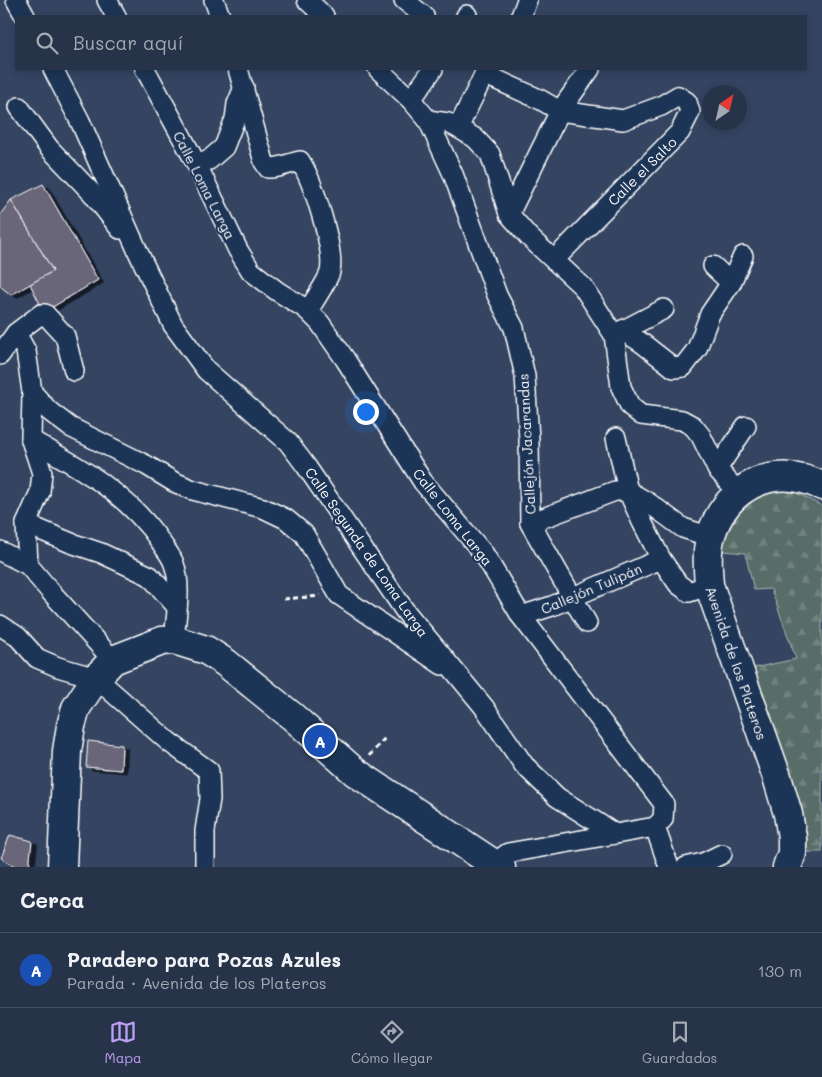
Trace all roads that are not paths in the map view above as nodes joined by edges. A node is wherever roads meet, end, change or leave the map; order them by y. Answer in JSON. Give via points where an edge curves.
{"nodes":[{"id":1,"x":16,"y":0,"type":"edge"},
{"id":2,"x":107,"y":0,"type":"edge"},
{"id":3,"x":214,"y":0,"type":"edge"},
{"id":4,"x":307,"y":0,"type":"edge"},
{"id":5,"x":404,"y":0,"type":"edge"},
{"id":6,"x":527,"y":0,"type":"edge"},
{"id":7,"x":24,"y":15,"type":"edge"},
{"id":8,"x":115,"y":15,"type":"edge"},
{"id":9,"x":220,"y":15,"type":"edge"},
{"id":10,"x":323,"y":15,"type":"edge"},
{"id":11,"x":423,"y":15,"type":"edge"},
{"id":12,"x":520,"y":15,"type":"edge"},
{"id":13,"x":54,"y":70,"type":"edge"},
{"id":14,"x":146,"y":70,"type":"edge"},
{"id":15,"x":238,"y":70,"type":"edge"},
{"id":16,"x":379,"y":70,"type":"edge"},
{"id":17,"x":432,"y":70,"type":"edge"},
{"id":18,"x":589,"y":70,"type":"edge"},
{"id":19,"x":486,"y":71,"type":"edge"},
{"id":20,"x":244,"y":87,"type":"junction"},
{"id":21,"x":411,"y":100,"type":"junction"},
{"id":22,"x":19,"y":107,"type":"dead end"},
{"id":23,"x":560,"y":111,"type":"junction"},
{"id":24,"x":428,"y":120,"type":"junction"},
{"id":25,"x":458,"y":128,"type":"junction"},
{"id":26,"x":196,"y":166,"type":"junction"},
{"id":27,"x":509,"y":214,"type":"junction"},
{"id":28,"x":139,"y":254,"type":"junction"},
{"id":29,"x":743,"y":256,"type":"dead end"},
{"id":30,"x":554,"y":260,"type":"junction"},
{"id":31,"x":714,"y":266,"type":"dead end"},
{"id":32,"x":732,"y":283,"type":"junction"},
{"id":33,"x":306,"y":310,"type":"junction"},
{"id":34,"x":657,"y":313,"type":"dead end"},
{"id":35,"x":618,"y":332,"type":"junction"},
{"id":36,"x":16,"y":333,"type":"junction"},
{"id":37,"x":0,"y":355,"type":"edge"},
{"id":38,"x":74,"y":371,"type":"dead end"},
{"id":39,"x":32,"y":392,"type":"junction"},
{"id":40,"x":746,"y":426,"type":"dead end"},
{"id":41,"x":616,"y":438,"type":"dead end"},
{"id":42,"x":31,"y":440,"type":"junction"},
{"id":43,"x":717,"y":469,"type":"junction"},
{"id":44,"x":822,"y":486,"type":"edge"},
{"id":45,"x":628,"y":491,"type":"junction"},
{"id":46,"x":738,"y":492,"type":"junction"},
{"id":47,"x":530,"y":523,"type":"junction"},
{"id":48,"x":26,"y":524,"type":"junction"},
{"id":49,"x":710,"y":537,"type":"junction"},
{"id":50,"x":0,"y":551,"type":"edge"},
{"id":51,"x":660,"y":559,"type":"junction"},
{"id":52,"x":28,"y":564,"type":"junction"},
{"id":53,"x":699,"y":589,"type":"junction"},
{"id":54,"x":571,"y":596,"type":"junction"},
{"id":55,"x":177,"y":607,"type":"junction"},
{"id":56,"x":521,"y":616,"type":"junction"},
{"id":57,"x":586,"y":623,"type":"dead end"},
{"id":58,"x":0,"y":625,"type":"edge"},
{"id":59,"x":174,"y":640,"type":"junction"},
{"id":60,"x":105,"y":669,"type":"junction"},
{"id":61,"x":460,"y":678,"type":"junction"},
{"id":62,"x":655,"y":827,"type":"junction"},
{"id":63,"x":615,"y":834,"type":"junction"},
{"id":64,"x":722,"y":854,"type":"dead end"},
{"id":65,"x":496,"y":866,"type":"edge"},
{"id":66,"x":62,"y":867,"type":"edge"},
{"id":67,"x":205,"y":867,"type":"edge"},
{"id":68,"x":669,"y":867,"type":"edge"},
{"id":69,"x":686,"y":867,"type":"edge"},
{"id":70,"x":787,"y":867,"type":"edge"}],
"edges":[{"from":1,"to":7,"type":"street"},
{"from":2,"to":8,"type":"street"},
{"from":3,"to":9,"type":"street"},
{"from":4,"to":10,"type":"street"},
{"from":5,"to":11,"type":"street"},
{"from":6,"to":12,"type":"street"},
{"from":13,"to":28,"type":"street","name":"Calle Segunda de Loma Larga","via":[[80,121]]},
{"from":14,"to":26,"type":"street","name":"Calle Loma Larga"},
{"from":15,"to":20,"type":"street"},
{"from":16,"to":21,"type":"street","name":"Callejón Jacarandas"},
{"from":17,"to":21,"type":"street"},
{"from":18,"to":23,"type":"street"},
{"from":19,"to":23,"type":"street","name":"Calle el Salto"},
{"from":19,"to":25,"type":"street"},
{"from":20,"to":26,"type":"street","via":[[224,148]]},
{"from":20,"to":33,"type":"street","via":[[264,162],[268,168],[275,168],[300,161],[311,183],[329,240],[330,272]]},
{"from":21,"to":24,"type":"street","name":"Callejón Jacarandas"},
{"from":22,"to":28,"type":"street","name":"Calle Segunda de Loma Larga","via":[[49,148],[93,194]]},
{"from":23,"to":27,"type":"street"},
{"from":23,"to":30,"type":"street","name":"Calle el Salto","via":[[623,120],[678,96],[687,102],[690,112],[680,132]]},
{"from":24,"to":25,"type":"street"},
{"from":24,"to":47,"type":"street","name":"Callejón Jacarandas","via":[[453,174],[497,295],[514,328],[524,376]]},
{"from":25,"to":27,"type":"street","via":[[475,138],[490,154]]},
{"from":26,"to":33,"type":"street","name":"Calle Loma Larga","via":[[251,271]]},
{"from":27,"to":30,"type":"street"},
{"from":28,"to":61,"type":"street","name":"Calle Segunda de Loma Larga","via":[[173,325],[206,370],[288,442],[405,611]]},
{"from":29,"to":32,"type":"street"},
{"from":30,"to":35,"type":"street","via":[[582,287]]},
{"from":31,"to":32,"type":"street"},
{"from":32,"to":35,"type":"street","via":[[710,314],[697,349],[683,367],[674,368],[642,342]]},
{"from":33,"to":56,"type":"street","name":"Calle Loma Larga","via":[[320,323],[423,482],[484,554]]},
{"from":34,"to":35,"type":"street"},
{"from":35,"to":43,"type":"street","via":[[622,387],[630,406],[641,415],[682,420],[693,426]]},
{"from":36,"to":37,"type":"street"},
{"from":36,"to":38,"type":"street","via":[[41,314],[46,314],[65,336]]},
{"from":36,"to":39,"type":"street","via":[[26,351]]},
{"from":39,"to":42,"type":"street"},
{"from":39,"to":61,"type":"street","via":[[70,427],[174,482],[286,518],[304,534],[339,595]]},
{"from":40,"to":43,"type":"street"},
{"from":41,"to":45,"type":"street"},
{"from":42,"to":48,"type":"street","via":[[42,473],[40,492]]},
{"from":42,"to":55,"type":"street","via":[[84,469],[122,498],[155,532],[174,562]]},
{"from":43,"to":46,"type":"street"},
{"from":44,"to":46,"type":"main road","name":"Avenida de los Plateros","via":[[778,477],[765,479]]},
{"from":45,"to":47,"type":"street","via":[[614,491]]},
{"from":45,"to":49,"type":"street","via":[[684,528]]},
{"from":45,"to":51,"type":"street"},
{"from":46,"to":49,"type":"main road","name":"Avenida de los Plateros","via":[[724,508]]},
{"from":47,"to":54,"type":"street","name":"Callejón Jacarandas"},
{"from":48,"to":52,"type":"street"},
{"from":48,"to":55,"type":"street","via":[[150,576]]},
{"from":49,"to":53,"type":"main road","name":"Avenida de los Plateros"},
{"from":50,"to":52,"type":"street"},
{"from":51,"to":53,"type":"street","via":[[678,584]]},
{"from":51,"to":54,"type":"street","name":"Callejón Tulipán"},
{"from":52,"to":60,"type":"street"},
{"from":53,"to":70,"type":"main road","name":"Avenida de los Plateros","via":[[777,777],[792,837],[792,853]]},
{"from":54,"to":56,"type":"street","name":"Callejón Tulipán"},
{"from":54,"to":57,"type":"street","name":"Callejón Jacarandas"},
{"from":55,"to":59,"type":"street"},
{"from":56,"to":62,"type":"street","name":"Calle Loma Larga","via":[[664,804],[663,818]]},
{"from":58,"to":60,"type":"street","via":[[37,658],[58,667]]},
{"from":59,"to":60,"type":"main road","via":[[162,641]]},
{"from":59,"to":65,"type":"main road","via":[[206,650],[226,663],[355,772]]},
{"from":60,"to":66,"type":"main road","via":[[76,708],[71,726]]},
{"from":60,"to":67,"type":"street","via":[[169,742],[209,771]]},
{"from":61,"to":63,"type":"street","name":"Calle Segunda de Loma Larga","via":[[524,765],[557,797]]},
{"from":62,"to":63,"type":"street"},
{"from":62,"to":68,"type":"street"},
{"from":63,"to":65,"type":"street","via":[[508,853]]},
{"from":64,"to":69,"type":"street"}]}
